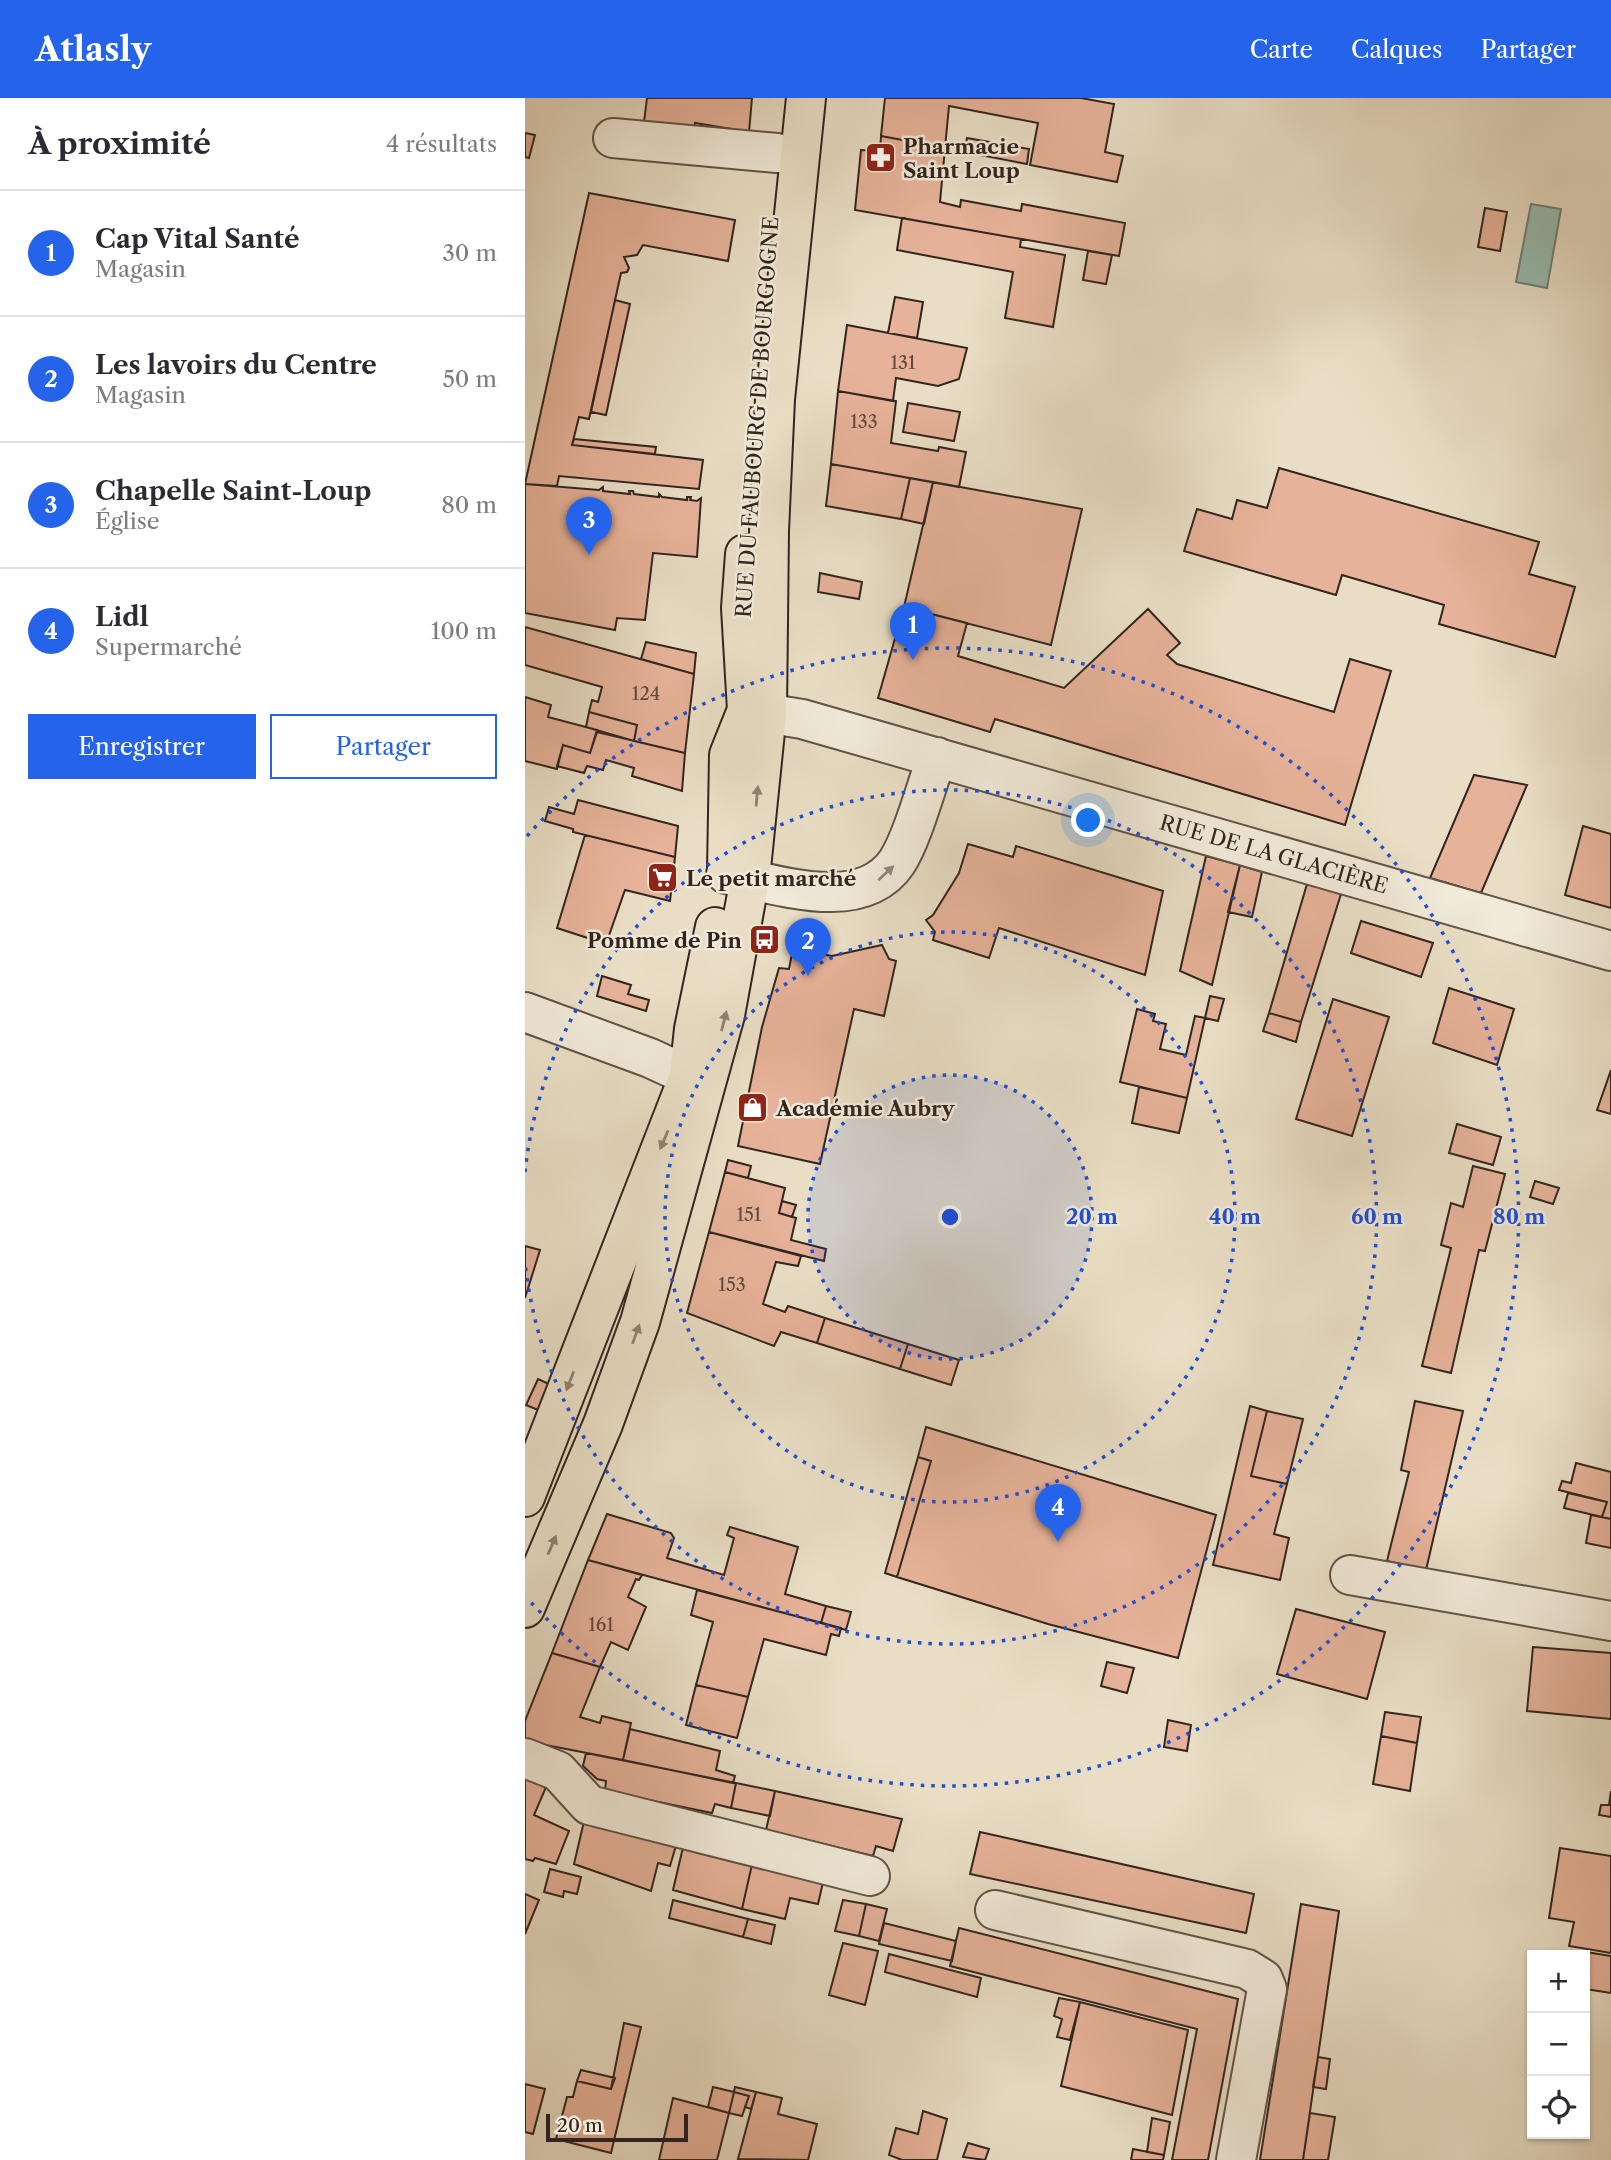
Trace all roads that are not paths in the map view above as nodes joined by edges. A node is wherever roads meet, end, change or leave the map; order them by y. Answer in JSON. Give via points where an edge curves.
{"nodes":[{"id":1,"x":783,"y":98,"type":"edge"},
{"id":2,"x":806,"y":98,"type":"edge"},
{"id":3,"x":821,"y":98,"type":"edge"},
{"id":4,"x":614,"y":138,"type":"dead end"},
{"id":5,"x":777,"y":153,"type":"junction"},
{"id":6,"x":769,"y":531,"type":"junction"},
{"id":7,"x":757,"y":711,"type":"junction"},
{"id":8,"x":937,"y":757,"type":"junction"},
{"id":9,"x":738,"y":876,"type":"junction"},
{"id":10,"x":1611,"y":951,"type":"edge"},
{"id":11,"x":525,"y":1013,"type":"edge"},
{"id":12,"x":689,"y":1076,"type":"junction"},
{"id":13,"x":694,"y":1135,"type":"junction"},
{"id":14,"x":525,"y":1497,"type":"edge"},
{"id":15,"x":1350,"y":1575,"type":"dead end"},
{"id":16,"x":525,"y":1608,"type":"edge"},
{"id":17,"x":1611,"y":1621,"type":"edge"},
{"id":18,"x":525,"y":1758,"type":"edge"},
{"id":19,"x":870,"y":1876,"type":"dead end"},
{"id":20,"x":995,"y":1910,"type":"dead end"},
{"id":21,"x":1236,"y":2160,"type":"edge"}],
"edges":[{"from":1,"to":5,"type":"main road","name":"RUE DU FAUBOURG DE BOURGOGNE"},
{"from":2,"to":6,"type":"main road","name":"RUE DU FAUBOURG DE BOURGOGNE","via":[[775,399]]},
{"from":3,"to":6,"type":"main road","name":"RUE DU FAUBOURG DE BOURGOGNE"},
{"from":4,"to":5,"type":"street"},
{"from":5,"to":7,"type":"main road","name":"RUE DU FAUBOURG DE BOURGOGNE","via":[[741,608]]},
{"from":6,"to":7,"type":"main road","name":"RUE DU FAUBOURG DE BOURGOGNE"},
{"from":7,"to":8,"type":"street","name":"RUE DE LA GLACIÈRE"},
{"from":7,"to":9,"type":"main road","name":"RUE DU FAUBOURG DE BOURGOGNE","via":[[729,755]]},
{"from":9,"to":8,"type":"street","one_way":true,"via":[[845,892],[882,878],[897,862]]},
{"from":8,"to":10,"type":"street","name":"RUE DE LA GLACIÈRE"},
{"from":9,"to":12,"type":"main road","name":"RUE DU FAUBOURG DE BOURGOGNE","via":[[694,1029]]},
{"from":13,"to":9,"type":"main road","name":"RUE DU FAUBOURG DE BOURGOGNE","one_way":true,"via":[[726,1015]]},
{"from":11,"to":12,"type":"street"},
{"from":12,"to":13,"type":"street"},
{"from":12,"to":14,"type":"main road","name":"RUE DU FAUBOURG DE BOURGOGNE","one_way":true},
{"from":16,"to":13,"type":"main road","name":"RUE DU FAUBOURG DE BOURGOGNE","one_way":true,"via":[[603,1424],[640,1322]]},
{"from":15,"to":17,"type":"street"},
{"from":18,"to":19,"type":"street","via":[[558,1771],[589,1805]]},
{"from":20,"to":21,"type":"street","via":[[1247,1969],[1263,1979],[1267,1989]]}]}
